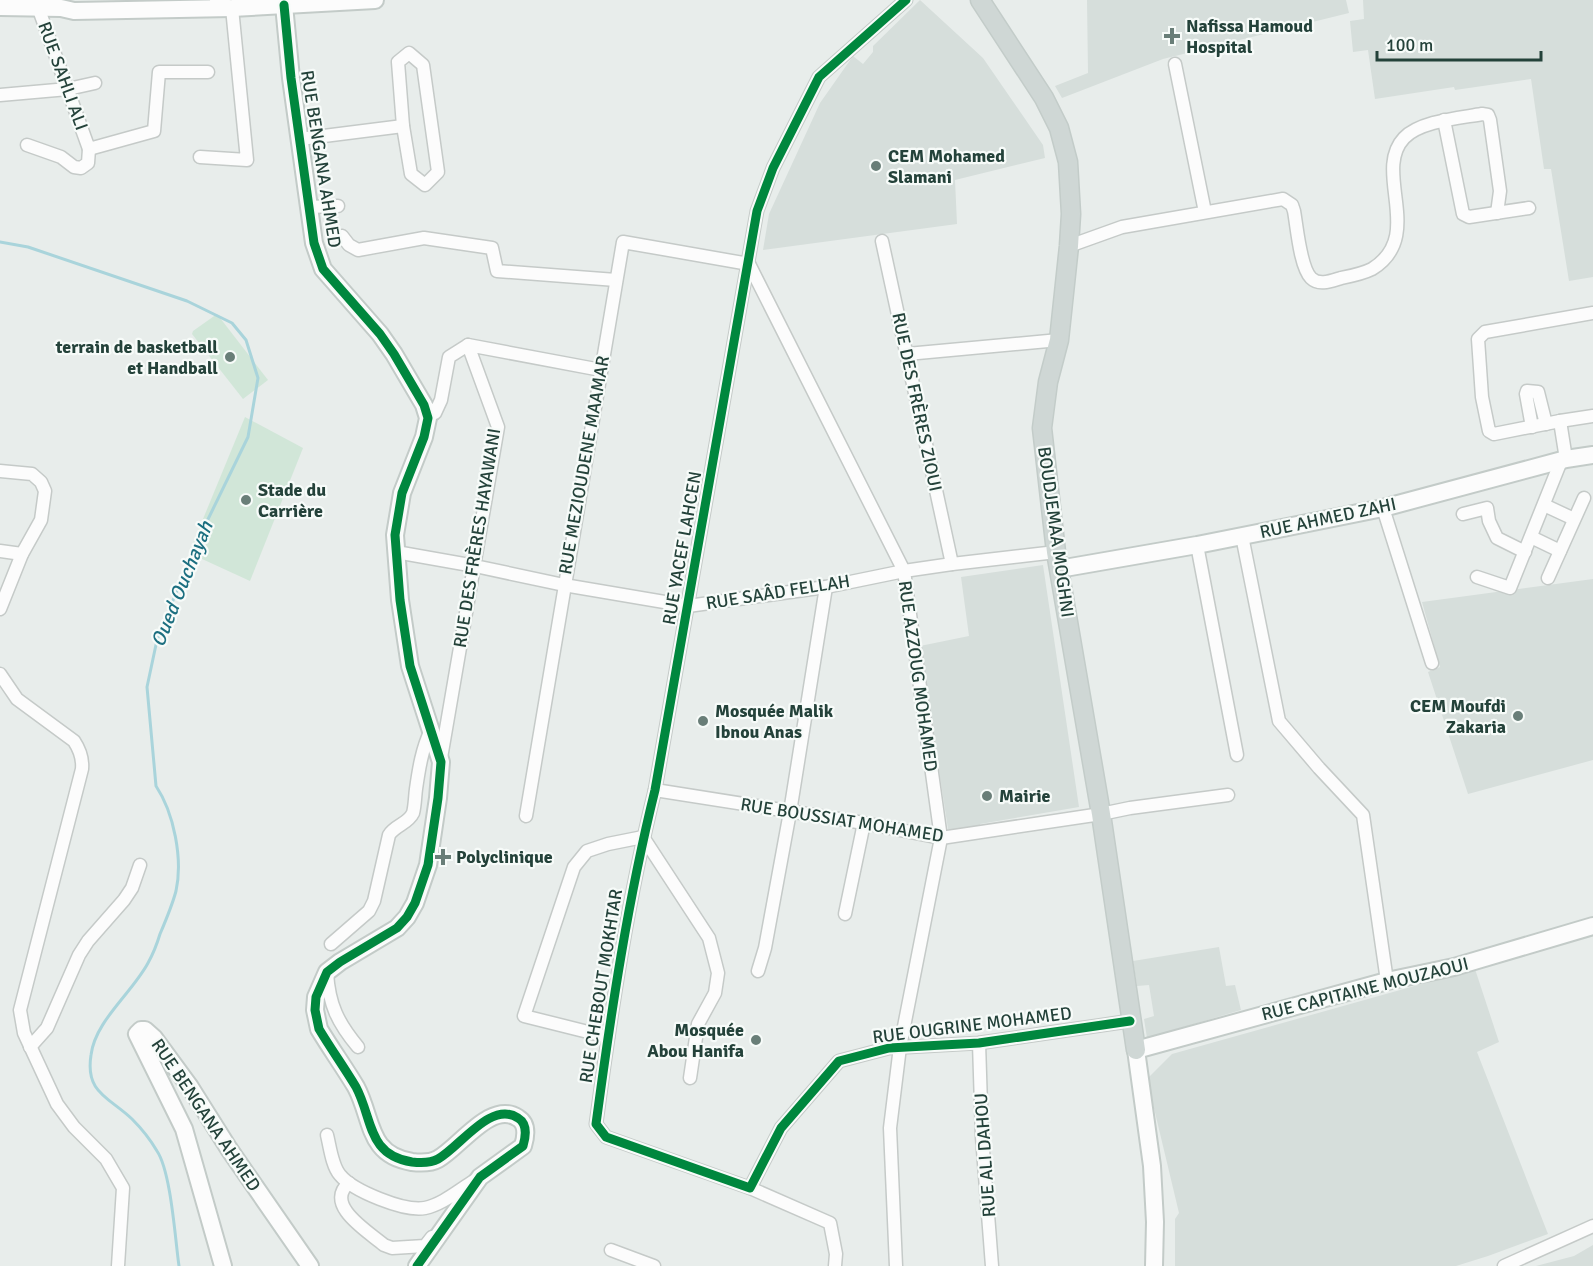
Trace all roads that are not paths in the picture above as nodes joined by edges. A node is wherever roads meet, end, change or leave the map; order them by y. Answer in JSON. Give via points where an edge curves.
{"nodes":[{"id":1,"x":216,"y":0,"type":"edge"},
{"id":2,"x":375,"y":0,"type":"edge"},
{"id":3,"x":906,"y":0,"type":"edge"},
{"id":4,"x":980,"y":0,"type":"edge"},
{"id":5,"x":319,"y":2,"type":"edge"},
{"id":6,"x":61,"y":4,"type":"edge"},
{"id":7,"x":180,"y":4,"type":"edge"},
{"id":8,"x":284,"y":5,"type":"junction"},
{"id":9,"x":0,"y":7,"type":"edge"},
{"id":10,"x":38,"y":7,"type":"junction"},
{"id":11,"x":232,"y":8,"type":"junction"},
{"id":12,"x":1175,"y":64,"type":"dead end"},
{"id":13,"x":208,"y":72,"type":"dead end"},
{"id":14,"x":95,"y":83,"type":"dead end"},
{"id":15,"x":68,"y":89,"type":"junction"},
{"id":16,"x":0,"y":95,"type":"edge"},
{"id":17,"x":1444,"y":120,"type":"junction"},
{"id":18,"x":403,"y":126,"type":"junction"},
{"id":19,"x":300,"y":139,"type":"junction"},
{"id":20,"x":27,"y":145,"type":"dead end"},
{"id":21,"x":89,"y":150,"type":"junction"},
{"id":22,"x":200,"y":157,"type":"dead end"},
{"id":23,"x":338,"y":206,"type":"dead end"},
{"id":24,"x":308,"y":207,"type":"junction"},
{"id":25,"x":1529,"y":208,"type":"dead end"},
{"id":26,"x":1205,"y":212,"type":"junction"},
{"id":27,"x":1497,"y":213,"type":"junction"},
{"id":28,"x":342,"y":236,"type":"dead end"},
{"id":29,"x":882,"y":241,"type":"dead end"},
{"id":30,"x":1070,"y":246,"type":"junction"},
{"id":31,"x":749,"y":264,"type":"junction"},
{"id":32,"x":616,"y":280,"type":"junction"},
{"id":33,"x":1593,"y":313,"type":"edge"},
{"id":34,"x":1059,"y":340,"type":"junction"},
{"id":35,"x":468,"y":345,"type":"junction"},
{"id":36,"x":907,"y":354,"type":"junction"},
{"id":37,"x":601,"y":370,"type":"junction"},
{"id":38,"x":424,"y":405,"type":"junction"},
{"id":39,"x":1593,"y":416,"type":"edge"},
{"id":40,"x":1560,"y":421,"type":"junction"},
{"id":41,"x":1546,"y":424,"type":"junction"},
{"id":42,"x":1532,"y":427,"type":"junction"},
{"id":43,"x":1593,"y":455,"type":"edge"},
{"id":44,"x":1563,"y":460,"type":"junction"},
{"id":45,"x":0,"y":471,"type":"edge"},
{"id":46,"x":1584,"y":498,"type":"dead end"},
{"id":47,"x":1544,"y":505,"type":"junction"},
{"id":48,"x":1383,"y":508,"type":"junction"},
{"id":49,"x":1463,"y":514,"type":"dead end"},
{"id":50,"x":1574,"y":519,"type":"junction"},
{"id":51,"x":1242,"y":536,"type":"junction"},
{"id":52,"x":1531,"y":537,"type":"junction"},
{"id":53,"x":1197,"y":545,"type":"junction"},
{"id":54,"x":0,"y":551,"type":"edge"},
{"id":55,"x":1560,"y":551,"type":"junction"},
{"id":56,"x":396,"y":552,"type":"junction"},
{"id":57,"x":1525,"y":552,"type":"junction"},
{"id":58,"x":22,"y":554,"type":"junction"},
{"id":59,"x":1057,"y":561,"type":"junction"},
{"id":60,"x":952,"y":564,"type":"junction"},
{"id":61,"x":475,"y":566,"type":"junction"},
{"id":62,"x":904,"y":571,"type":"junction"},
{"id":63,"x":1477,"y":577,"type":"dead end"},
{"id":64,"x":1548,"y":578,"type":"dead end"},
{"id":65,"x":564,"y":585,"type":"junction"},
{"id":66,"x":826,"y":587,"type":"junction"},
{"id":67,"x":688,"y":606,"type":"junction"},
{"id":68,"x":0,"y":609,"type":"edge"},
{"id":69,"x":1432,"y":663,"type":"dead end"},
{"id":70,"x":0,"y":674,"type":"edge"},
{"id":71,"x":432,"y":730,"type":"junction"},
{"id":72,"x":1237,"y":755,"type":"dead end"},
{"id":73,"x":441,"y":762,"type":"junction"},
{"id":74,"x":655,"y":790,"type":"junction"},
{"id":75,"x":1228,"y":795,"type":"dead end"},
{"id":76,"x":790,"y":812,"type":"junction"},
{"id":77,"x":1101,"y":814,"type":"junction"},
{"id":78,"x":526,"y":816,"type":"dead end"},
{"id":79,"x":864,"y":823,"type":"junction"},
{"id":80,"x":643,"y":837,"type":"junction"},
{"id":81,"x":941,"y":838,"type":"junction"},
{"id":82,"x":140,"y":865,"type":"dead end"},
{"id":83,"x":845,"y":914,"type":"dead end"},
{"id":84,"x":1593,"y":926,"type":"edge"},
{"id":85,"x":331,"y":944,"type":"dead end"},
{"id":86,"x":758,"y":971,"type":"dead end"},
{"id":87,"x":327,"y":972,"type":"junction"},
{"id":88,"x":1387,"y":981,"type":"junction"},
{"id":89,"x":1131,"y":1021,"type":"junction"},
{"id":90,"x":608,"y":1037,"type":"junction"},
{"id":91,"x":979,"y":1043,"type":"junction"},
{"id":92,"x":30,"y":1047,"type":"junction"},
{"id":93,"x":358,"y":1047,"type":"dead end"},
{"id":94,"x":900,"y":1047,"type":"junction"},
{"id":95,"x":1136,"y":1050,"type":"junction"},
{"id":96,"x":690,"y":1078,"type":"dead end"},
{"id":97,"x":327,"y":1135,"type":"dead end"},
{"id":98,"x":480,"y":1177,"type":"junction"},
{"id":99,"x":349,"y":1184,"type":"junction"},
{"id":100,"x":750,"y":1188,"type":"junction"},
{"id":101,"x":451,"y":1211,"type":"dead end"},
{"id":102,"x":1593,"y":1226,"type":"edge"},
{"id":103,"x":611,"y":1250,"type":"dead end"},
{"id":104,"x":118,"y":1266,"type":"edge"},
{"id":105,"x":223,"y":1266,"type":"edge"},
{"id":106,"x":310,"y":1266,"type":"edge"},
{"id":107,"x":417,"y":1266,"type":"edge"},
{"id":108,"x":654,"y":1266,"type":"edge"},
{"id":109,"x":835,"y":1266,"type":"edge"},
{"id":110,"x":896,"y":1266,"type":"edge"},
{"id":111,"x":992,"y":1266,"type":"edge"},
{"id":112,"x":1154,"y":1266,"type":"edge"},
{"id":113,"x":1504,"y":1266,"type":"edge"}],
"edges":[{"from":1,"to":11,"type":"street"},
{"from":2,"to":5,"type":"street"},
{"from":3,"to":31,"type":"street","name":"RUE YACEF LAHCEN","via":[[819,76],[773,168],[757,211]]},
{"from":4,"to":30,"type":"main road","name":"BOUDJEMAA MOGHNI","via":[[1059,128],[1068,162]]},
{"from":5,"to":8,"type":"street"},
{"from":6,"to":7,"type":"street","via":[[74,11]]},
{"from":6,"to":10,"type":"street"},
{"from":7,"to":11,"type":"street"},
{"from":8,"to":11,"type":"street"},
{"from":8,"to":19,"type":"street","name":"RUE BENGANA AHMED"},
{"from":9,"to":10,"type":"street"},
{"from":10,"to":15,"type":"street","name":"RUE SAHLI ALI"},
{"from":11,"to":22,"type":"street","via":[[247,160]]},
{"from":12,"to":26,"type":"street"},
{"from":13,"to":21,"type":"street","name":"RUE SAHLI ALI","via":[[159,72],[154,131]]},
{"from":14,"to":15,"type":"street"},
{"from":15,"to":16,"type":"street"},
{"from":15,"to":21,"type":"street","name":"RUE SAHLI ALI"},
{"from":17,"to":26,"type":"street","via":[[1403,138],[1393,170],[1399,217],[1397,233],[1383,259],[1363,273],[1325,283],[1310,277],[1292,205],[1283,199]]},
{"from":17,"to":27,"type":"street","via":[[1463,214],[1469,217]]},
{"from":17,"to":27,"type":"street","via":[[1488,115],[1500,191]]},
{"from":18,"to":18,"type":"street","via":[[411,174],[425,185],[438,172],[423,65],[409,52],[398,62]]},
{"from":18,"to":19,"type":"street"},
{"from":19,"to":24,"type":"street","name":"RUE BENGANA AHMED"},
{"from":20,"to":21,"type":"street","via":[[81,168],[88,163]]},
{"from":23,"to":24,"type":"street"},
{"from":24,"to":38,"type":"street","name":"RUE BENGANA AHMED","via":[[323,269],[385,340]]},
{"from":25,"to":27,"type":"street"},
{"from":26,"to":30,"type":"street","via":[[1122,227]]},
{"from":28,"to":32,"type":"street","via":[[358,250],[424,238],[492,248],[497,271]]},
{"from":29,"to":36,"type":"street","name":"RUE DES FRÈRES ZIOUI"},
{"from":30,"to":34,"type":"main road","name":"BOUDJEMAA MOGHNI"},
{"from":31,"to":32,"type":"street","name":"RUE MEZIOUDENE MAAMAR","via":[[623,242]]},
{"from":31,"to":62,"type":"street","name":"RUE AZZOUG MOHAMED"},
{"from":31,"to":67,"type":"street","name":"RUE YACEF LAHCEN"},
{"from":32,"to":37,"type":"street","name":"RUE MEZIOUDENE MAAMAR"},
{"from":33,"to":42,"type":"street","via":[[1485,332],[1478,339],[1489,431],[1494,434]]},
{"from":34,"to":36,"type":"street"},
{"from":34,"to":59,"type":"main road","name":"BOUDJEMAA MOGHNI","via":[[1042,428]]},
{"from":35,"to":37,"type":"street"},
{"from":35,"to":38,"type":"street","via":[[449,357],[435,413]]},
{"from":35,"to":61,"type":"street","name":"RUE DES FRÈRES HAYAWANI","via":[[498,427]]},
{"from":36,"to":60,"type":"street","name":"RUE DES FRÈRES ZIOUI"},
{"from":37,"to":65,"type":"street","name":"RUE MEZIOUDENE MAAMAR"},
{"from":38,"to":56,"type":"street","via":[[428,418],[402,493]]},
{"from":39,"to":40,"type":"street"},
{"from":40,"to":41,"type":"street"},
{"from":40,"to":44,"type":"street"},
{"from":41,"to":42,"type":"street"},
{"from":41,"to":42,"type":"street","via":[[1538,392],[1527,391]]},
{"from":43,"to":44,"type":"street","name":"RUE AHMED ZAHI"},
{"from":44,"to":47,"type":"street"},
{"from":44,"to":48,"type":"street","name":"RUE AHMED ZAHI"},
{"from":45,"to":58,"type":"street","via":[[32,474],[45,491],[41,520]]},
{"from":46,"to":50,"type":"street"},
{"from":47,"to":50,"type":"street"},
{"from":47,"to":52,"type":"street"},
{"from":48,"to":51,"type":"street","name":"RUE AHMED ZAHI"},
{"from":48,"to":69,"type":"street"},
{"from":49,"to":57,"type":"street","via":[[1487,508],[1497,538]]},
{"from":50,"to":55,"type":"street"},
{"from":51,"to":53,"type":"street","name":"RUE AHMED ZAHI"},
{"from":51,"to":88,"type":"street","via":[[1279,721],[1363,815]]},
{"from":52,"to":55,"type":"street"},
{"from":52,"to":57,"type":"street"},
{"from":53,"to":59,"type":"street","name":"RUE AHMED ZAHI"},
{"from":53,"to":72,"type":"street"},
{"from":54,"to":58,"type":"street"},
{"from":55,"to":64,"type":"street"},
{"from":56,"to":61,"type":"street","name":"RUE SAÂD FELLAH"},
{"from":56,"to":71,"type":"street","via":[[410,666]]},
{"from":57,"to":63,"type":"street","via":[[1510,588]]},
{"from":58,"to":68,"type":"street"},
{"from":59,"to":60,"type":"street","name":"RUE SAÂD FELLAH"},
{"from":59,"to":77,"type":"main road","name":"BOUDJEMAA MOGHNI"},
{"from":60,"to":62,"type":"street","name":"RUE SAÂD FELLAH"},
{"from":61,"to":65,"type":"street","name":"RUE SAÂD FELLAH"},
{"from":61,"to":73,"type":"street","name":"RUE DES FRÈRES HAYAWANI"},
{"from":62,"to":66,"type":"street","name":"RUE SAÂD FELLAH"},
{"from":62,"to":81,"type":"street","name":"RUE AZZOUG MOHAMED"},
{"from":65,"to":67,"type":"street","name":"RUE SAÂD FELLAH"},
{"from":65,"to":78,"type":"street","name":"RUE MEZIOUDENE MAAMAR"},
{"from":66,"to":67,"type":"street","name":"RUE SAÂD FELLAH"},
{"from":66,"to":76,"type":"street"},
{"from":67,"to":74,"type":"street","name":"RUE YACEF LAHCEN"},
{"from":70,"to":92,"type":"street","via":[[17,699],[74,741],[83,761],[20,1010]]},
{"from":71,"to":73,"type":"street"},
{"from":71,"to":85,"type":"street","via":[[419,761],[413,812],[389,835],[374,901],[369,911]]},
{"from":73,"to":87,"type":"street","via":[[428,865],[415,903],[397,928]]},
{"from":74,"to":76,"type":"street","name":"RUE BOUSSIAT MOHAMED"},
{"from":74,"to":80,"type":"street","name":"RUE YACEF LAHCEN"},
{"from":75,"to":77,"type":"street","name":"RUE BOUSSIAT MOHAMED"},
{"from":76,"to":79,"type":"street","name":"RUE BOUSSIAT MOHAMED"},
{"from":76,"to":86,"type":"street"},
{"from":77,"to":81,"type":"street","name":"RUE BOUSSIAT MOHAMED"},
{"from":77,"to":89,"type":"main road","name":"BOUDJEMAA MOGHNI"},
{"from":79,"to":81,"type":"street","name":"RUE BOUSSIAT MOHAMED"},
{"from":79,"to":83,"type":"street"},
{"from":80,"to":90,"type":"street","name":"RUE CHEBOUT MOKHTAR"},
{"from":80,"to":90,"type":"street","via":[[587,851],[574,867],[525,1016]]},
{"from":80,"to":96,"type":"street","via":[[709,938],[718,973],[715,993],[698,1024]]},
{"from":81,"to":94,"type":"street","name":"RUE AZZOUG MOHAMED"},
{"from":82,"to":92,"type":"street","via":[[124,900],[88,940],[47,1028]]},
{"from":84,"to":88,"type":"street","name":"RUE CAPITAINE MOUZAOUI","via":[[1454,967]]},
{"from":87,"to":93,"type":"street","via":[[337,1018]]},
{"from":87,"to":98,"type":"street","via":[[316,997],[319,1029],[357,1090],[378,1144],[393,1158],[423,1163],[436,1160],[498,1113],[513,1114],[522,1120],[526,1133],[523,1146]]},
{"from":88,"to":95,"type":"street","name":"RUE CAPITAINE MOUZAOUI"},
{"from":89,"to":91,"type":"street","name":"RUE OUGRINE MOHAMED"},
{"from":89,"to":95,"type":"main road","name":"BOUDJEMAA MOGHNI"},
{"from":90,"to":100,"type":"street","name":"RUE CHEBOUT MOKHTAR","via":[[596,1124],[606,1137]]},
{"from":91,"to":94,"type":"street","name":"RUE OUGRINE MOHAMED"},
{"from":91,"to":111,"type":"street","name":"RUE ALI DAHOU"},
{"from":92,"to":104,"type":"street","via":[[57,1104],[106,1159],[123,1188]]},
{"from":94,"to":100,"type":"street","name":"RUE OUGRINE MOHAMED","via":[[839,1061],[781,1128]]},
{"from":94,"to":110,"type":"street","name":"RUE AZZOUG MOHAMED","via":[[890,1128]]},
{"from":95,"to":112,"type":"street","via":[[1152,1166]]},
{"from":97,"to":99,"type":"street","via":[[337,1169]]},
{"from":98,"to":99,"type":"street","via":[[436,1204],[414,1209]]},
{"from":98,"to":107,"type":"street"},
{"from":99,"to":101,"type":"street","via":[[342,1191],[344,1210],[392,1248],[425,1246]]},
{"from":100,"to":109,"type":"street","via":[[830,1223]]},
{"from":102,"to":113,"type":"street"},
{"from":103,"to":108,"type":"street"},
{"from":105,"to":106,"type":"street","name":"RUE BENGANA AHMED","via":[[184,1129],[137,1034],[141,1030],[154,1038],[190,1087]]}]}
